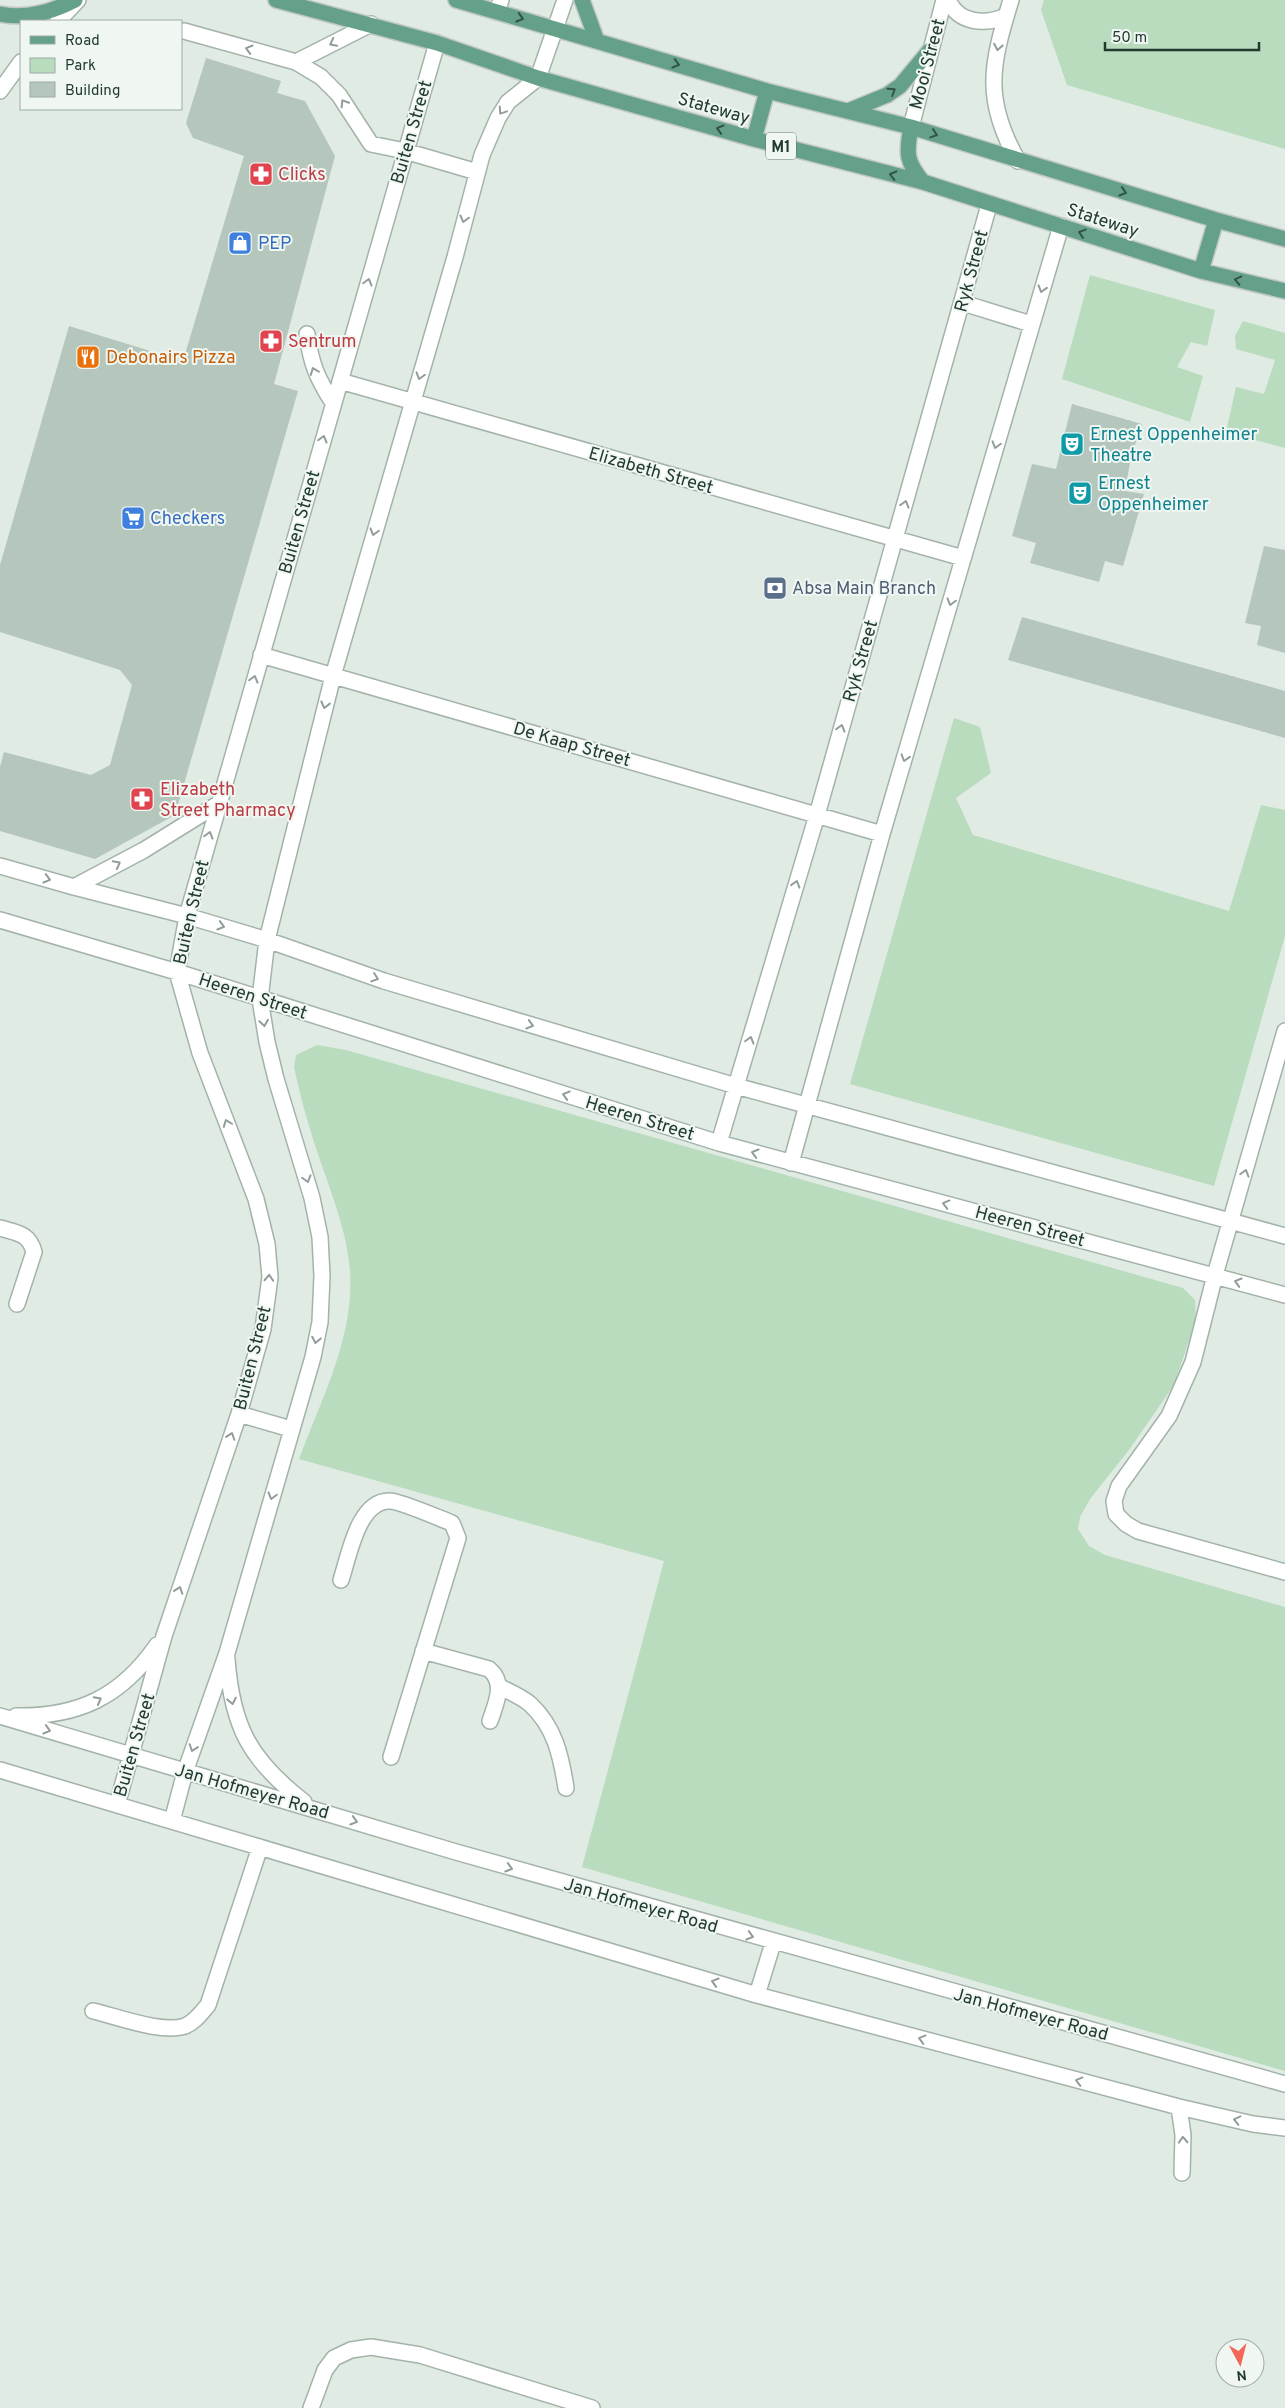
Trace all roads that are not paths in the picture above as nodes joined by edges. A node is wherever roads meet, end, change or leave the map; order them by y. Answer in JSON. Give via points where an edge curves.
{"nodes":[{"id":1,"x":76,"y":0,"type":"edge"},
{"id":2,"x":276,"y":0,"type":"edge"},
{"id":3,"x":456,"y":0,"type":"edge"},
{"id":4,"x":565,"y":0,"type":"edge"},
{"id":5,"x":582,"y":0,"type":"edge"},
{"id":6,"x":944,"y":0,"type":"edge"},
{"id":7,"x":948,"y":0,"type":"edge"},
{"id":8,"x":1011,"y":0,"type":"edge"},
{"id":9,"x":499,"y":6,"type":"edge"},
{"id":10,"x":0,"y":14,"type":"edge"},
{"id":11,"x":1006,"y":16,"type":"junction"},
{"id":12,"x":59,"y":20,"type":"edge"},
{"id":13,"x":371,"y":24,"type":"junction"},
{"id":14,"x":556,"y":29,"type":"junction"},
{"id":15,"x":184,"y":31,"type":"dead end"},
{"id":16,"x":597,"y":41,"type":"junction"},
{"id":17,"x":437,"y":43,"type":"junction"},
{"id":18,"x":930,"y":50,"type":"junction"},
{"id":19,"x":296,"y":62,"type":"junction"},
{"id":20,"x":20,"y":63,"type":"edge"},
{"id":21,"x":538,"y":78,"type":"junction"},
{"id":22,"x":0,"y":91,"type":"edge"},
{"id":23,"x":768,"y":91,"type":"junction"},
{"id":24,"x":848,"y":111,"type":"junction"},
{"id":25,"x":911,"y":127,"type":"junction"},
{"id":26,"x":754,"y":139,"type":"junction"},
{"id":27,"x":405,"y":150,"type":"junction"},
{"id":28,"x":1018,"y":161,"type":"junction"},
{"id":29,"x":477,"y":172,"type":"junction"},
{"id":30,"x":923,"y":182,"type":"junction"},
{"id":31,"x":989,"y":205,"type":"junction"},
{"id":32,"x":1216,"y":220,"type":"junction"},
{"id":33,"x":1061,"y":226,"type":"junction"},
{"id":34,"x":1285,"y":239,"type":"edge"},
{"id":35,"x":1201,"y":271,"type":"junction"},
{"id":36,"x":1285,"y":291,"type":"edge"},
{"id":37,"x":962,"y":303,"type":"junction"},
{"id":38,"x":1031,"y":324,"type":"junction"},
{"id":39,"x":307,"y":334,"type":"dead end"},
{"id":40,"x":340,"y":381,"type":"junction"},
{"id":41,"x":412,"y":401,"type":"junction"},
{"id":42,"x":334,"y":403,"type":"junction"},
{"id":43,"x":895,"y":540,"type":"junction"},
{"id":44,"x":964,"y":558,"type":"junction"},
{"id":45,"x":261,"y":655,"type":"junction"},
{"id":46,"x":332,"y":676,"type":"junction"},
{"id":47,"x":218,"y":804,"type":"junction"},
{"id":48,"x":817,"y":814,"type":"junction"},
{"id":49,"x":882,"y":834,"type":"junction"},
{"id":50,"x":0,"y":866,"type":"edge"},
{"id":51,"x":74,"y":887,"type":"junction"},
{"id":52,"x":187,"y":916,"type":"junction"},
{"id":53,"x":0,"y":920,"type":"edge"},
{"id":54,"x":267,"y":940,"type":"junction"},
{"id":55,"x":177,"y":972,"type":"junction"},
{"id":56,"x":260,"y":999,"type":"junction"},
{"id":57,"x":1285,"y":1031,"type":"edge"},
{"id":58,"x":736,"y":1086,"type":"junction"},
{"id":59,"x":806,"y":1105,"type":"junction"},
{"id":60,"x":719,"y":1142,"type":"junction"},
{"id":61,"x":791,"y":1163,"type":"junction"},
{"id":62,"x":1231,"y":1220,"type":"junction"},
{"id":63,"x":0,"y":1228,"type":"edge"},
{"id":64,"x":1285,"y":1236,"type":"edge"},
{"id":65,"x":1215,"y":1275,"type":"junction"},
{"id":66,"x":1284,"y":1292,"type":"edge"},
{"id":67,"x":17,"y":1304,"type":"dead end"},
{"id":68,"x":239,"y":1414,"type":"junction"},
{"id":69,"x":291,"y":1429,"type":"junction"},
{"id":70,"x":1285,"y":1572,"type":"edge"},
{"id":71,"x":341,"y":1580,"type":"dead end"},
{"id":72,"x":164,"y":1636,"type":"junction"},
{"id":73,"x":423,"y":1651,"type":"junction"},
{"id":74,"x":226,"y":1653,"type":"junction"},
{"id":75,"x":500,"y":1687,"type":"junction"},
{"id":76,"x":0,"y":1716,"type":"edge"},
{"id":77,"x":490,"y":1721,"type":"dead end"},
{"id":78,"x":132,"y":1756,"type":"junction"},
{"id":79,"x":391,"y":1757,"type":"dead end"},
{"id":80,"x":0,"y":1770,"type":"edge"},
{"id":81,"x":185,"y":1772,"type":"junction"},
{"id":82,"x":566,"y":1788,"type":"dead end"},
{"id":83,"x":117,"y":1806,"type":"junction"},
{"id":84,"x":311,"y":1808,"type":"junction"},
{"id":85,"x":172,"y":1821,"type":"junction"},
{"id":86,"x":260,"y":1847,"type":"junction"},
{"id":87,"x":773,"y":1943,"type":"junction"},
{"id":88,"x":757,"y":1995,"type":"junction"},
{"id":89,"x":93,"y":2010,"type":"dead end"},
{"id":90,"x":1285,"y":2084,"type":"edge"},
{"id":91,"x":1179,"y":2107,"type":"junction"},
{"id":92,"x":1285,"y":2128,"type":"edge"},
{"id":93,"x":1182,"y":2173,"type":"dead end"},
{"id":94,"x":311,"y":2408,"type":"edge"},
{"id":95,"x":592,"y":2408,"type":"edge"}],
"edges":[{"from":1,"to":10,"type":"main road","via":[[34,15]]},
{"from":1,"to":12,"type":"street"},
{"from":2,"to":13,"type":"main road","name":"Stateway","number":"M1"},
{"from":3,"to":9,"type":"main road","name":"Stateway"},
{"from":4,"to":14,"type":"street"},
{"from":5,"to":16,"type":"main road"},
{"from":6,"to":18,"type":"street","name":"Mooi Street"},
{"from":7,"to":11,"type":"street","via":[[959,14],[970,20],[982,22]]},
{"from":8,"to":11,"type":"street"},
{"from":9,"to":14,"type":"main road","name":"Stateway","one_way":true},
{"from":11,"to":28,"type":"street","one_way":true,"via":[[994,68],[994,99],[1005,137]]},
{"from":13,"to":17,"type":"main road","name":"Stateway","number":"M1"},
{"from":13,"to":19,"type":"street","one_way":true},
{"from":14,"to":16,"type":"main road","name":"Stateway"},
{"from":14,"to":21,"type":"street"},
{"from":19,"to":15,"type":"street","one_way":true},
{"from":16,"to":23,"type":"main road","name":"Stateway","one_way":true},
{"from":17,"to":21,"type":"main road","name":"Stateway","number":"M1"},
{"from":17,"to":27,"type":"street","name":"Buiten Street"},
{"from":24,"to":18,"type":"main road","one_way":true,"via":[[900,86]]},
{"from":18,"to":25,"type":"street","name":"Mooi Street"},
{"from":27,"to":19,"type":"street","one_way":true,"via":[[371,144],[331,84]]},
{"from":20,"to":22,"type":"street"},
{"from":26,"to":21,"type":"main road","name":"Stateway","number":"M1","one_way":true},
{"from":21,"to":29,"type":"street","one_way":true,"via":[[508,102],[488,137]]},
{"from":23,"to":24,"type":"main road","name":"Stateway"},
{"from":23,"to":26,"type":"main road"},
{"from":24,"to":25,"type":"main road","name":"Stateway"},
{"from":25,"to":28,"type":"main road","name":"Stateway","one_way":true},
{"from":25,"to":30,"type":"main road","via":[[907,156]]},
{"from":30,"to":26,"type":"main road","name":"Stateway","number":"M1","one_way":true},
{"from":27,"to":29,"type":"street"},
{"from":40,"to":27,"type":"street","name":"Buiten Street","one_way":true},
{"from":28,"to":32,"type":"main road","name":"Stateway","one_way":true},
{"from":29,"to":41,"type":"street","one_way":true},
{"from":30,"to":31,"type":"main road","name":"Stateway","number":"M1"},
{"from":31,"to":33,"type":"main road","name":"Stateway","number":"M1"},
{"from":31,"to":37,"type":"street","name":"Ryk Street"},
{"from":32,"to":34,"type":"main road","name":"Stateway"},
{"from":32,"to":35,"type":"main road"},
{"from":35,"to":33,"type":"main road","name":"Stateway","number":"M1","one_way":true},
{"from":33,"to":38,"type":"street","one_way":true},
{"from":36,"to":35,"type":"main road","name":"Stateway","number":"M1","one_way":true},
{"from":37,"to":38,"type":"street"},
{"from":43,"to":37,"type":"street","name":"Ryk Street","one_way":true},
{"from":38,"to":44,"type":"street","one_way":true},
{"from":42,"to":39,"type":"street","one_way":true,"via":[[310,360]]},
{"from":40,"to":41,"type":"street","name":"Elizabeth Street"},
{"from":40,"to":42,"type":"street","name":"Buiten Street"},
{"from":41,"to":43,"type":"street","name":"Elizabeth Street"},
{"from":41,"to":46,"type":"street","one_way":true},
{"from":45,"to":42,"type":"street","name":"Buiten Street","one_way":true},
{"from":43,"to":44,"type":"street","name":"Elizabeth Street"},
{"from":48,"to":43,"type":"street","name":"Ryk Street","one_way":true},
{"from":44,"to":49,"type":"street","one_way":true},
{"from":45,"to":46,"type":"street","name":"De Kaap Street"},
{"from":47,"to":45,"type":"street","name":"Buiten Street","one_way":true},
{"from":46,"to":48,"type":"street","name":"De Kaap Street"},
{"from":46,"to":54,"type":"street","one_way":true},
{"from":51,"to":47,"type":"street","one_way":true,"via":[[144,850]]},
{"from":52,"to":47,"type":"street","name":"Buiten Street","one_way":true},
{"from":48,"to":49,"type":"street","name":"De Kaap Street"},
{"from":58,"to":48,"type":"street","name":"Ryk Street","one_way":true},
{"from":49,"to":59,"type":"street"},
{"from":50,"to":51,"type":"street","one_way":true},
{"from":51,"to":52,"type":"street"},
{"from":52,"to":54,"type":"street","one_way":true},
{"from":52,"to":55,"type":"street","name":"Buiten Street"},
{"from":53,"to":55,"type":"street","name":"Heeren Street"},
{"from":54,"to":56,"type":"street"},
{"from":54,"to":58,"type":"street","one_way":true,"via":[[384,981]]},
{"from":55,"to":56,"type":"street","name":"Heeren Street"},
{"from":68,"to":55,"type":"street","name":"Buiten Street","one_way":true,"via":[[263,1328],[270,1276],[267,1244],[256,1199],[200,1053]]},
{"from":60,"to":56,"type":"street","name":"Heeren Street","one_way":true},
{"from":56,"to":69,"type":"street","one_way":true,"via":[[276,1079],[312,1198],[320,1237],[320,1322]]},
{"from":62,"to":57,"type":"street","one_way":true},
{"from":58,"to":59,"type":"street"},
{"from":58,"to":60,"type":"street","name":"Ryk Street"},
{"from":59,"to":61,"type":"street"},
{"from":59,"to":62,"type":"street"},
{"from":61,"to":60,"type":"street","name":"Heeren Street","one_way":true},
{"from":65,"to":61,"type":"street","name":"Heeren Street","one_way":true},
{"from":62,"to":64,"type":"street"},
{"from":62,"to":65,"type":"street"},
{"from":63,"to":67,"type":"street","via":[[25,1235],[34,1252]]},
{"from":66,"to":65,"type":"street","name":"Heeren Street","one_way":true},
{"from":65,"to":70,"type":"street","via":[[1204,1326],[1182,1391],[1169,1416],[1119,1486],[1114,1500],[1116,1514],[1138,1530]]},
{"from":68,"to":69,"type":"street"},
{"from":72,"to":68,"type":"street","name":"Buiten Street","one_way":true},
{"from":69,"to":74,"type":"street","one_way":true},
{"from":71,"to":73,"type":"street","via":[[360,1521],[370,1508],[390,1501],[452,1523],[458,1538]]},
{"from":76,"to":72,"type":"street","one_way":true,"via":[[53,1715],[78,1710],[100,1700],[127,1681]]},
{"from":72,"to":78,"type":"street","name":"Buiten Street"},
{"from":73,"to":75,"type":"street","via":[[489,1669],[497,1676]]},
{"from":73,"to":79,"type":"street"},
{"from":74,"to":81,"type":"street","one_way":true},
{"from":74,"to":84,"type":"street","one_way":true,"via":[[233,1706],[253,1752],[268,1771]]},
{"from":75,"to":77,"type":"street"},
{"from":75,"to":82,"type":"street","via":[[529,1703],[547,1723],[560,1752]]},
{"from":76,"to":78,"type":"street","name":"Jan Hofmeyer Road","one_way":true},
{"from":78,"to":81,"type":"street","name":"Jan Hofmeyer Road"},
{"from":78,"to":83,"type":"street","name":"Buiten Street"},
{"from":80,"to":83,"type":"street"},
{"from":81,"to":84,"type":"street","name":"Jan Hofmeyer Road"},
{"from":81,"to":85,"type":"street"},
{"from":83,"to":85,"type":"street"},
{"from":84,"to":87,"type":"street","name":"Jan Hofmeyer Road","one_way":true},
{"from":85,"to":86,"type":"street"},
{"from":88,"to":86,"type":"street","one_way":true},
{"from":86,"to":89,"type":"street","via":[[208,2005],[198,2018],[184,2026],[163,2028]]},
{"from":87,"to":88,"type":"street"},
{"from":87,"to":90,"type":"street","name":"Jan Hofmeyer Road"},
{"from":91,"to":88,"type":"street","one_way":true},
{"from":92,"to":91,"type":"street","one_way":true},
{"from":93,"to":91,"type":"street","one_way":true,"via":[[1183,2135]]},
{"from":94,"to":95,"type":"street","via":[[325,2370],[334,2358],[352,2350],[371,2347],[420,2355]]}]}
